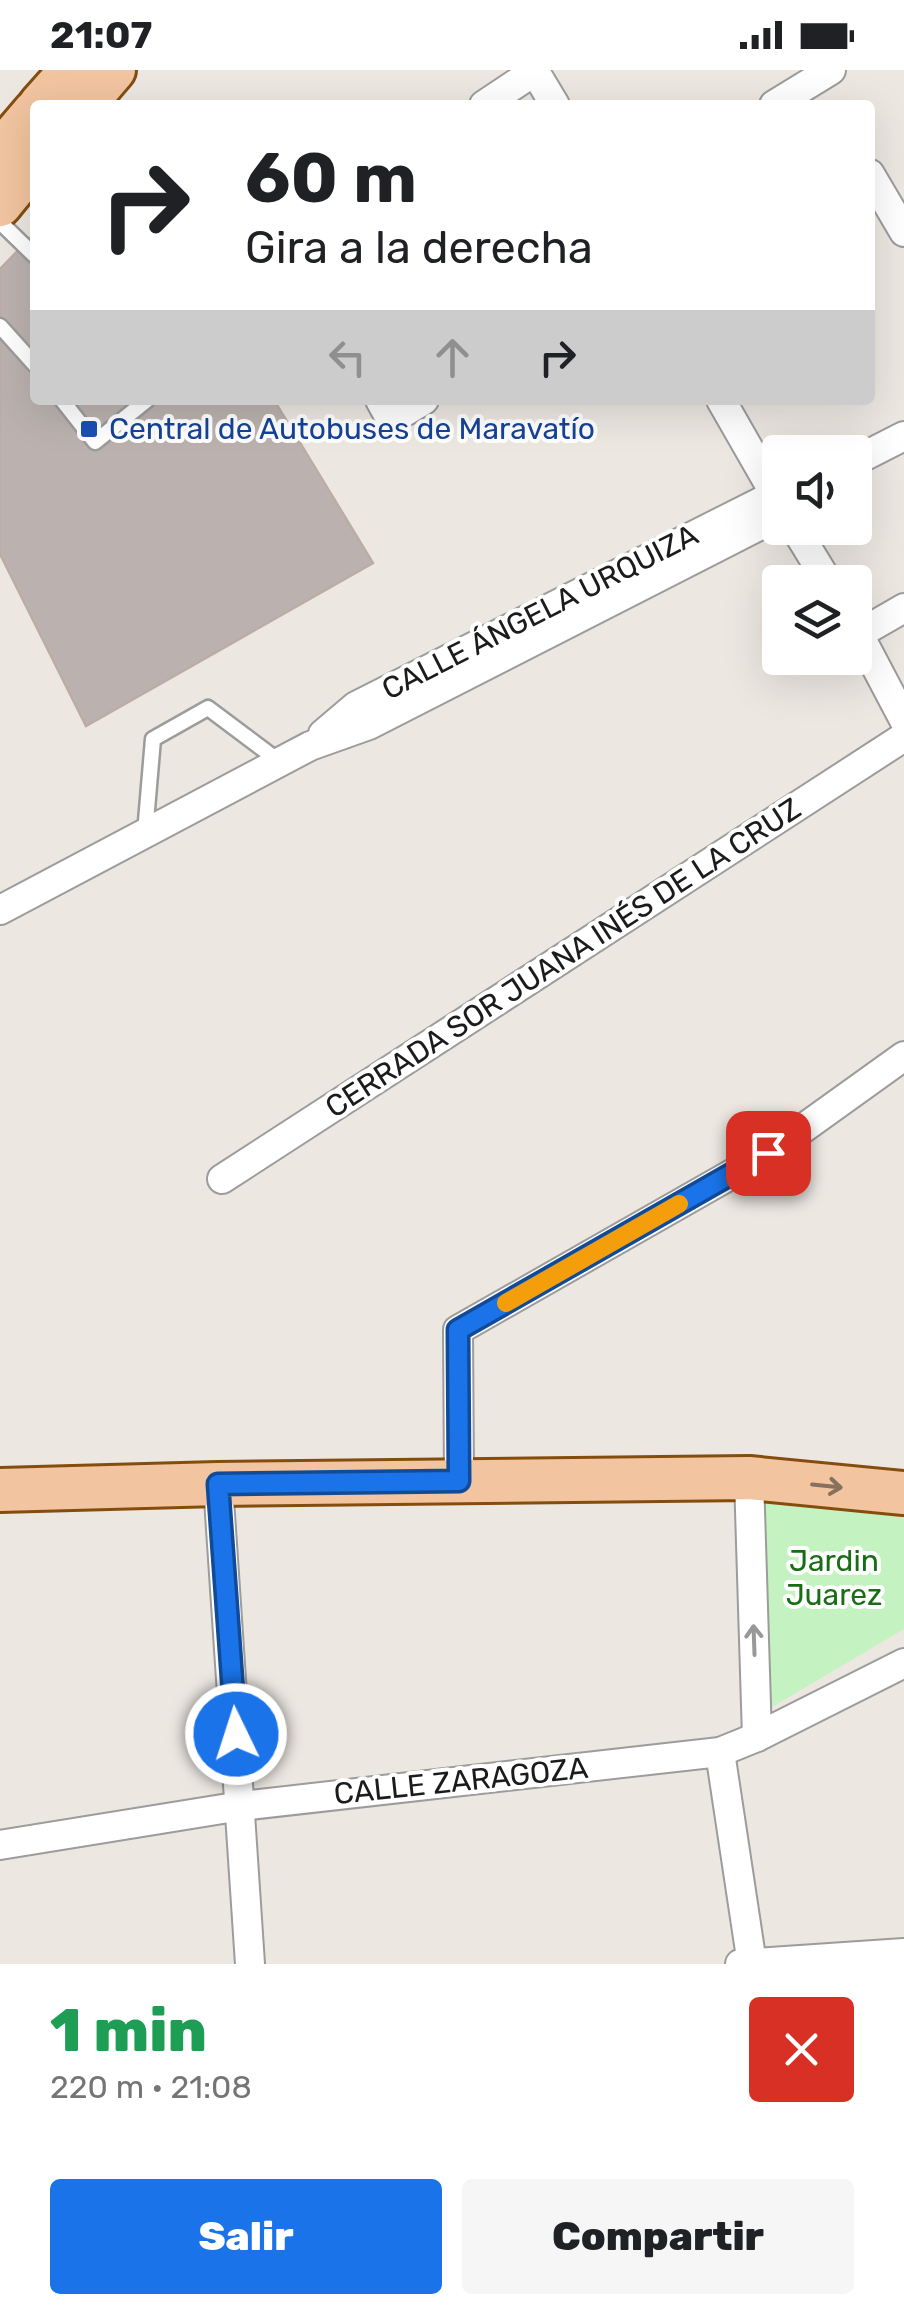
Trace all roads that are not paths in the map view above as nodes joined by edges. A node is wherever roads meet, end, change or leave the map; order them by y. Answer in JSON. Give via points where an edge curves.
{"nodes":[{"id":1,"x":71,"y":70,"type":"edge"},
{"id":2,"x":114,"y":70,"type":"edge"},
{"id":3,"x":535,"y":70,"type":"edge"},
{"id":4,"x":822,"y":75,"type":"edge"},
{"id":5,"x":44,"y":100,"type":"edge"},
{"id":6,"x":88,"y":100,"type":"edge"},
{"id":7,"x":491,"y":100,"type":"edge"},
{"id":8,"x":552,"y":100,"type":"edge"},
{"id":9,"x":782,"y":100,"type":"edge"},
{"id":10,"x":828,"y":100,"type":"edge"},
{"id":11,"x":30,"y":117,"type":"edge"},
{"id":12,"x":0,"y":152,"type":"edge"},
{"id":13,"x":30,"y":168,"type":"edge"},
{"id":14,"x":875,"y":183,"type":"edge"},
{"id":15,"x":0,"y":205,"type":"edge"},
{"id":16,"x":0,"y":222,"type":"edge"},
{"id":17,"x":904,"y":232,"type":"edge"},
{"id":18,"x":30,"y":251,"type":"edge"},
{"id":19,"x":0,"y":326,"type":"edge"},
{"id":20,"x":30,"y":359,"type":"edge"},
{"id":21,"x":66,"y":405,"type":"edge"},
{"id":22,"x":141,"y":405,"type":"edge"},
{"id":23,"x":383,"y":405,"type":"edge"},
{"id":24,"x":416,"y":405,"type":"edge"},
{"id":25,"x":725,"y":405,"type":"edge"},
{"id":26,"x":904,"y":436,"type":"edge"},
{"id":27,"x":872,"y":452,"type":"edge"},
{"id":28,"x":762,"y":471,"type":"edge"},
{"id":29,"x":762,"y":509,"type":"edge"},
{"id":30,"x":904,"y":608,"type":"edge"},
{"id":31,"x":872,"y":623,"type":"edge"},
{"id":32,"x":872,"y":659,"type":"edge"},
{"id":33,"x":904,"y":720,"type":"edge"},
{"id":34,"x":904,"y":737,"type":"edge"},
{"id":35,"x":280,"y":762,"type":"junction"},
{"id":36,"x":145,"y":833,"type":"junction"},
{"id":37,"x":0,"y":910,"type":"edge"},
{"id":38,"x":904,"y":1056,"type":"edge"},
{"id":39,"x":222,"y":1179,"type":"dead end"},
{"id":40,"x":750,"y":1478,"type":"junction"},
{"id":41,"x":459,"y":1481,"type":"junction"},
{"id":42,"x":218,"y":1484,"type":"junction"},
{"id":43,"x":0,"y":1490,"type":"edge"},
{"id":44,"x":904,"y":1494,"type":"edge"},
{"id":45,"x":904,"y":1664,"type":"edge"},
{"id":46,"x":757,"y":1737,"type":"junction"},
{"id":47,"x":720,"y":1752,"type":"junction"},
{"id":48,"x":240,"y":1806,"type":"junction"},
{"id":49,"x":0,"y":1845,"type":"edge"},
{"id":50,"x":904,"y":1952,"type":"edge"},
{"id":51,"x":748,"y":1963,"type":"edge"},
{"id":52,"x":250,"y":1964,"type":"edge"}],
"edges":[{"from":1,"to":5,"type":"main road"},
{"from":2,"to":6,"type":"main road"},
{"from":3,"to":7,"type":"street"},
{"from":3,"to":8,"type":"street"},
{"from":4,"to":9,"type":"street"},
{"from":4,"to":10,"type":"street"},
{"from":11,"to":12,"type":"main road"},
{"from":13,"to":15,"type":"main road"},
{"from":14,"to":17,"type":"street"},
{"from":16,"to":18,"type":"lane"},
{"from":19,"to":20,"type":"lane"},
{"from":21,"to":22,"type":"lane","via":[[94,442]]},
{"from":23,"to":24,"type":"street","via":[[392,420]]},
{"from":25,"to":28,"type":"street"},
{"from":26,"to":27,"type":"street"},
{"from":29,"to":35,"type":"street","name":"CALLE ÁNGELA URQUIZA","via":[[356,706]]},
{"from":30,"to":31,"type":"street"},
{"from":32,"to":33,"type":"street"},
{"from":34,"to":39,"type":"street","name":"CERRADA SOR JUANA INÉS DE LA CRUZ"},
{"from":35,"to":36,"type":"street","name":"CALLE ÁNGELA URQUIZA"},
{"from":35,"to":36,"type":"lane","via":[[208,708],[153,739]]},
{"from":36,"to":37,"type":"street","name":"CALLE ÁNGELA URQUIZA"},
{"from":38,"to":41,"type":"street","via":[[768,1153],[458,1330]]},
{"from":40,"to":41,"type":"main road"},
{"from":40,"to":44,"type":"main road","one_way":true},
{"from":46,"to":40,"type":"street","one_way":true},
{"from":41,"to":42,"type":"main road"},
{"from":42,"to":43,"type":"main road"},
{"from":42,"to":48,"type":"street"},
{"from":45,"to":46,"type":"street","name":"CALLE ZARAGOZA"},
{"from":46,"to":47,"type":"street","name":"CALLE ZARAGOZA"},
{"from":47,"to":48,"type":"street","name":"CALLE ZARAGOZA"},
{"from":47,"to":51,"type":"street"},
{"from":48,"to":49,"type":"street","name":"CALLE ZARAGOZA"},
{"from":48,"to":52,"type":"street"},
{"from":50,"to":51,"type":"street"}]}
